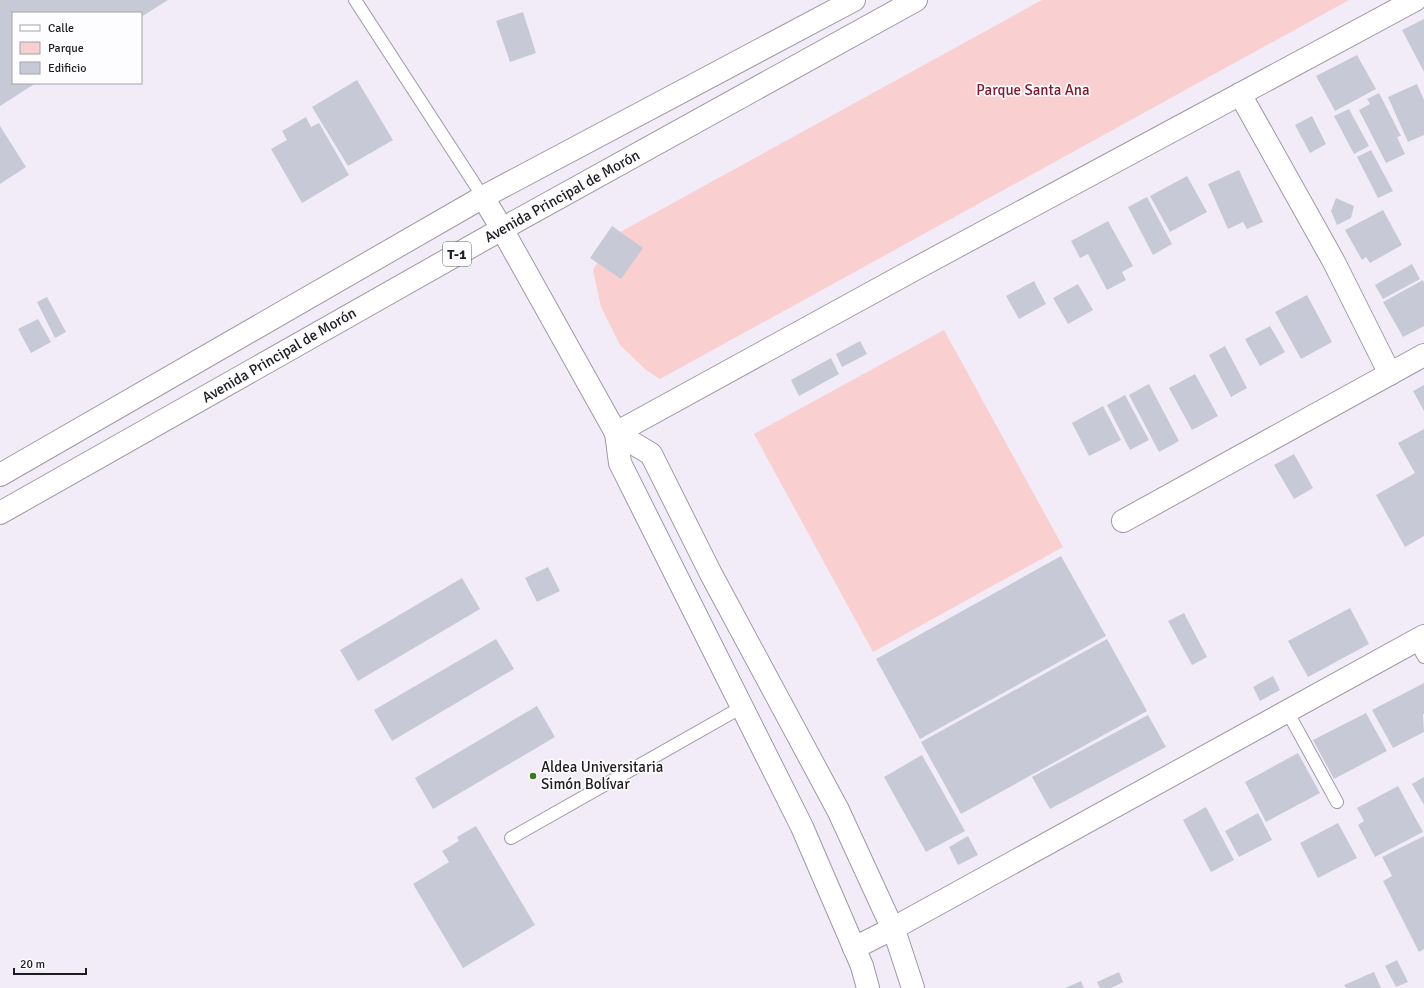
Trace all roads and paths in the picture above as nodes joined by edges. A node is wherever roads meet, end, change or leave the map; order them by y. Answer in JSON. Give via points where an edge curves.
{"nodes":[{"id":1,"x":355,"y":0,"type":"edge"},
{"id":2,"x":854,"y":0,"type":"edge"},
{"id":3,"x":916,"y":0,"type":"edge"},
{"id":4,"x":1415,"y":0,"type":"edge"},
{"id":5,"x":1240,"y":94,"type":"junction"},
{"id":6,"x":483,"y":197,"type":"junction"},
{"id":7,"x":502,"y":229,"type":"junction"},
{"id":8,"x":1424,"y":355,"type":"edge"},
{"id":9,"x":1390,"y":374,"type":"junction"},
{"id":10,"x":616,"y":434,"type":"junction"},
{"id":11,"x":0,"y":476,"type":"edge"},
{"id":12,"x":0,"y":513,"type":"edge"},
{"id":13,"x":1123,"y":521,"type":"dead end"},
{"id":14,"x":1421,"y":644,"type":"edge"},
{"id":15,"x":742,"y":707,"type":"junction"},
{"id":16,"x":1287,"y":712,"type":"junction"},
{"id":17,"x":1337,"y":802,"type":"dead end"},
{"id":18,"x":511,"y":838,"type":"dead end"},
{"id":19,"x":892,"y":929,"type":"junction"},
{"id":20,"x":854,"y":948,"type":"junction"},
{"id":21,"x":868,"y":988,"type":"edge"},
{"id":22,"x":913,"y":988,"type":"edge"}],
"edges":[{"from":1,"to":6,"type":"lane"},
{"from":2,"to":6,"type":"street","number":"T-1"},
{"from":3,"to":7,"type":"street","name":"Avenida Principal de Morón","number":"T-1"},
{"from":4,"to":5,"type":"street"},
{"from":5,"to":9,"type":"street","via":[[1334,262]]},
{"from":5,"to":10,"type":"street","via":[[908,272]]},
{"from":6,"to":7,"type":"street"},
{"from":6,"to":11,"type":"street","number":"T-1"},
{"from":7,"to":10,"type":"street"},
{"from":7,"to":12,"type":"street","name":"Avenida Principal de Morón","number":"T-1"},
{"from":8,"to":9,"type":"street"},
{"from":9,"to":13,"type":"street"},
{"from":10,"to":15,"type":"street","via":[[620,463]]},
{"from":10,"to":19,"type":"street","via":[[651,454],[711,574],[838,810]]},
{"from":14,"to":16,"type":"street"},
{"from":15,"to":18,"type":"lane"},
{"from":15,"to":20,"type":"street","via":[[802,828]]},
{"from":16,"to":17,"type":"lane"},
{"from":16,"to":19,"type":"street"},
{"from":19,"to":20,"type":"street"},
{"from":19,"to":22,"type":"street"},
{"from":20,"to":21,"type":"street"}]}
